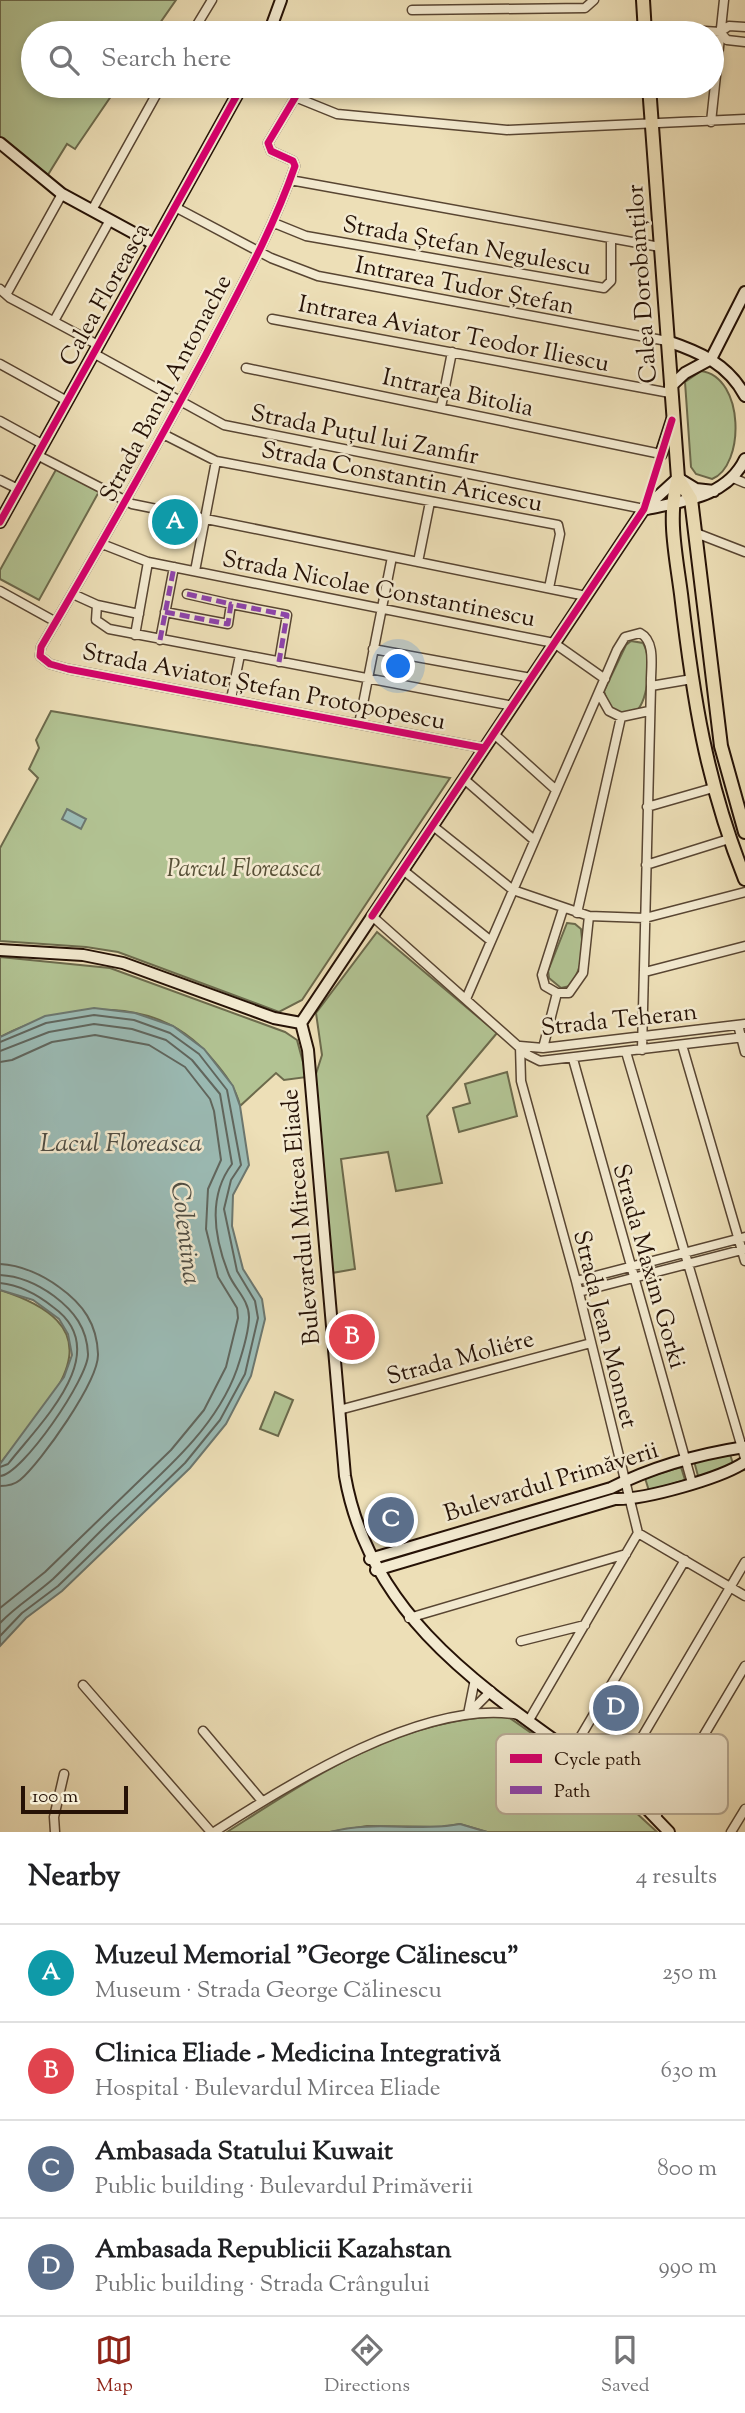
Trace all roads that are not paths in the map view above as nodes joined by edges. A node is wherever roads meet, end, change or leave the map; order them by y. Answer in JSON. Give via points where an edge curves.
{"nodes":[{"id":1,"x":212,"y":0,"type":"edge"},
{"id":2,"x":281,"y":0,"type":"edge"},
{"id":3,"x":594,"y":0,"type":"edge"},
{"id":4,"x":643,"y":0,"type":"edge"},
{"id":5,"x":724,"y":0,"type":"edge"},
{"id":6,"x":446,"y":5,"type":"edge"},
{"id":7,"x":412,"y":10,"type":"dead end"},
{"id":8,"x":199,"y":21,"type":"edge"},
{"id":9,"x":273,"y":21,"type":"edge"},
{"id":10,"x":644,"y":21,"type":"edge"},
{"id":11,"x":721,"y":21,"type":"edge"},
{"id":12,"x":745,"y":27,"type":"edge"},
{"id":13,"x":724,"y":29,"type":"edge"},
{"id":14,"x":724,"y":37,"type":"edge"},
{"id":15,"x":745,"y":42,"type":"edge"},
{"id":16,"x":155,"y":98,"type":"edge"},
{"id":17,"x":235,"y":98,"type":"edge"},
{"id":18,"x":294,"y":98,"type":"edge"},
{"id":19,"x":297,"y":98,"type":"edge"},
{"id":20,"x":650,"y":98,"type":"edge"},
{"id":21,"x":713,"y":98,"type":"edge"},
{"id":22,"x":745,"y":120,"type":"edge"},
{"id":23,"x":711,"y":122,"type":"junction"},
{"id":24,"x":652,"y":125,"type":"junction"},
{"id":25,"x":0,"y":143,"type":"edge"},
{"id":26,"x":290,"y":180,"type":"junction"},
{"id":27,"x":62,"y":194,"type":"junction"},
{"id":28,"x":175,"y":207,"type":"junction"},
{"id":29,"x":92,"y":210,"type":"junction"},
{"id":30,"x":110,"y":220,"type":"junction"},
{"id":31,"x":274,"y":223,"type":"junction"},
{"id":32,"x":611,"y":240,"type":"junction"},
{"id":33,"x":154,"y":244,"type":"junction"},
{"id":34,"x":660,"y":247,"type":"junction"},
{"id":35,"x":259,"y":253,"type":"junction"},
{"id":36,"x":4,"y":291,"type":"edge"},
{"id":37,"x":745,"y":292,"type":"edge"},
{"id":38,"x":272,"y":319,"type":"dead end"},
{"id":39,"x":54,"y":321,"type":"junction"},
{"id":40,"x":667,"y":341,"type":"junction"},
{"id":41,"x":95,"y":349,"type":"junction"},
{"id":42,"x":452,"y":352,"type":"junction"},
{"id":43,"x":711,"y":359,"type":"junction"},
{"id":44,"x":0,"y":364,"type":"edge"},
{"id":45,"x":246,"y":368,"type":"dead end"},
{"id":46,"x":742,"y":384,"type":"edge"},
{"id":47,"x":670,"y":390,"type":"junction"},
{"id":48,"x":745,"y":396,"type":"edge"},
{"id":49,"x":66,"y":401,"type":"junction"},
{"id":50,"x":180,"y":402,"type":"junction"},
{"id":51,"x":441,"y":407,"type":"junction"},
{"id":52,"x":672,"y":420,"type":"junction"},
{"id":53,"x":0,"y":421,"type":"edge"},
{"id":54,"x":163,"y":435,"type":"junction"},
{"id":55,"x":39,"y":449,"type":"junction"},
{"id":56,"x":662,"y":454,"type":"joint"},
{"id":57,"x":745,"y":459,"type":"edge"},
{"id":58,"x":216,"y":461,"type":"junction"},
{"id":59,"x":678,"y":478,"type":"junction"},
{"id":60,"x":733,"y":478,"type":"junction"},
{"id":61,"x":0,"y":480,"type":"edge"},
{"id":62,"x":745,"y":483,"type":"edge"},
{"id":63,"x":18,"y":489,"type":"junction"},
{"id":64,"x":714,"y":491,"type":"junction"},
{"id":65,"x":691,"y":499,"type":"junction"},
{"id":66,"x":126,"y":502,"type":"junction"},
{"id":67,"x":430,"y":502,"type":"junction"},
{"id":68,"x":671,"y":504,"type":"junction"},
{"id":69,"x":644,"y":509,"type":"junction"},
{"id":70,"x":205,"y":519,"type":"junction"},
{"id":71,"x":673,"y":520,"type":"junction"},
{"id":72,"x":0,"y":523,"type":"edge"},
{"id":73,"x":696,"y":533,"type":"junction"},
{"id":74,"x":102,"y":544,"type":"junction"},
{"id":75,"x":745,"y":552,"type":"edge"},
{"id":76,"x":392,"y":556,"type":"junction"},
{"id":77,"x":148,"y":562,"type":"junction"},
{"id":78,"x":418,"y":562,"type":"junction"},
{"id":79,"x":174,"y":567,"type":"junction"},
{"id":80,"x":195,"y":571,"type":"junction"},
{"id":81,"x":548,"y":588,"type":"junction"},
{"id":82,"x":0,"y":591,"type":"edge"},
{"id":83,"x":187,"y":594,"type":"dead end"},
{"id":84,"x":75,"y":595,"type":"junction"},
{"id":85,"x":586,"y":596,"type":"junction"},
{"id":86,"x":231,"y":604,"type":"junction"},
{"id":87,"x":97,"y":605,"type":"junction"},
{"id":88,"x":381,"y":607,"type":"junction"},
{"id":89,"x":165,"y":612,"type":"junction"},
{"id":90,"x":139,"y":614,"type":"junction"},
{"id":91,"x":56,"y":622,"type":"junction"},
{"id":92,"x":135,"y":635,"type":"junction"},
{"id":93,"x":160,"y":640,"type":"junction"},
{"id":94,"x":555,"y":643,"type":"junction"},
{"id":95,"x":373,"y":649,"type":"junction"},
{"id":96,"x":40,"y":656,"type":"joint"},
{"id":97,"x":240,"y":656,"type":"junction"},
{"id":98,"x":279,"y":662,"type":"junction"},
{"id":99,"x":367,"y":678,"type":"junction"},
{"id":100,"x":531,"y":678,"type":"junction"},
{"id":101,"x":605,"y":679,"type":"junction"},
{"id":102,"x":692,"y":680,"type":"junction"},
{"id":103,"x":651,"y":686,"type":"junction"},
{"id":104,"x":600,"y":695,"type":"junction"},
{"id":105,"x":231,"y":699,"type":"junction"},
{"id":106,"x":513,"y":706,"type":"junction"},
{"id":107,"x":649,"y":711,"type":"junction"},
{"id":108,"x":621,"y":718,"type":"junction"},
{"id":109,"x":359,"y":724,"type":"junction"},
{"id":110,"x":494,"y":734,"type":"junction"},
{"id":111,"x":484,"y":748,"type":"junction"},
{"id":112,"x":464,"y":779,"type":"junction"},
{"id":113,"x":713,"y":788,"type":"junction"},
{"id":114,"x":556,"y":790,"type":"junction"},
{"id":115,"x":647,"y":807,"type":"junction"},
{"id":116,"x":433,"y":825,"type":"junction"},
{"id":117,"x":745,"y":832,"type":"edge"},
{"id":118,"x":729,"y":839,"type":"junction"},
{"id":119,"x":534,"y":840,"type":"junction"},
{"id":120,"x":646,"y":865,"type":"junction"},
{"id":121,"x":403,"y":870,"type":"junction"},
{"id":122,"x":745,"y":879,"type":"edge"},
{"id":123,"x":513,"y":890,"type":"junction"},
{"id":124,"x":745,"y":892,"type":"edge"},
{"id":125,"x":563,"y":909,"type":"junction"},
{"id":126,"x":577,"y":913,"type":"junction"},
{"id":127,"x":372,"y":916,"type":"junction"},
{"id":128,"x":589,"y":916,"type":"junction"},
{"id":129,"x":645,"y":918,"type":"junction"},
{"id":130,"x":491,"y":941,"type":"junction"},
{"id":131,"x":745,"y":946,"type":"edge"},
{"id":132,"x":0,"y":950,"type":"edge"},
{"id":133,"x":645,"y":972,"type":"junction"},
{"id":134,"x":557,"y":993,"type":"junction"},
{"id":135,"x":466,"y":999,"type":"junction"},
{"id":136,"x":301,"y":1023,"type":"junction"},
{"id":137,"x":741,"y":1024,"type":"edge"},
{"id":138,"x":641,"y":1036,"type":"junction"},
{"id":139,"x":743,"y":1037,"type":"edge"},
{"id":140,"x":682,"y":1045,"type":"junction"},
{"id":141,"x":520,"y":1046,"type":"junction"},
{"id":142,"x":543,"y":1048,"type":"junction"},
{"id":143,"x":642,"y":1050,"type":"junction"},
{"id":144,"x":626,"y":1052,"type":"junction"},
{"id":145,"x":745,"y":1052,"type":"edge"},
{"id":146,"x":573,"y":1059,"type":"junction"},
{"id":147,"x":742,"y":1238,"type":"edge"},
{"id":148,"x":743,"y":1250,"type":"edge"},
{"id":149,"x":685,"y":1253,"type":"junction"},
{"id":150,"x":745,"y":1261,"type":"edge"},
{"id":151,"x":688,"y":1264,"type":"junction"},
{"id":152,"x":630,"y":1267,"type":"junction"},
{"id":153,"x":633,"y":1278,"type":"junction"},
{"id":154,"x":576,"y":1281,"type":"junction"},
{"id":155,"x":579,"y":1292,"type":"junction"},
{"id":156,"x":591,"y":1343,"type":"junction"},
{"id":157,"x":339,"y":1409,"type":"junction"},
{"id":158,"x":744,"y":1454,"type":"edge"},
{"id":159,"x":685,"y":1461,"type":"junction"},
{"id":160,"x":626,"y":1481,"type":"junction"},
{"id":161,"x":692,"y":1483,"type":"junction"},
{"id":162,"x":630,"y":1500,"type":"junction"},
{"id":163,"x":638,"y":1533,"type":"junction"},
{"id":164,"x":626,"y":1554,"type":"junction"},
{"id":165,"x":370,"y":1559,"type":"junction"},
{"id":166,"x":685,"y":1560,"type":"junction"},
{"id":167,"x":745,"y":1562,"type":"edge"},
{"id":168,"x":376,"y":1570,"type":"junction"},
{"id":169,"x":730,"y":1587,"type":"junction"},
{"id":170,"x":745,"y":1596,"type":"edge"},
{"id":171,"x":409,"y":1618,"type":"junction"},
{"id":172,"x":585,"y":1625,"type":"junction"},
{"id":173,"x":521,"y":1641,"type":"dead end"},
{"id":174,"x":745,"y":1666,"type":"edge"},
{"id":175,"x":475,"y":1679,"type":"junction"},
{"id":176,"x":83,"y":1685,"type":"dead end"},
{"id":177,"x":491,"y":1691,"type":"junction"},
{"id":178,"x":468,"y":1714,"type":"junction"},
{"id":179,"x":526,"y":1717,"type":"junction"},
{"id":180,"x":202,"y":1731,"type":"dead end"},
{"id":181,"x":549,"y":1734,"type":"edge"},
{"id":182,"x":582,"y":1734,"type":"edge"},
{"id":183,"x":644,"y":1734,"type":"edge"},
{"id":184,"x":705,"y":1734,"type":"edge"},
{"id":185,"x":64,"y":1774,"type":"dead end"},
{"id":186,"x":262,"y":1801,"type":"junction"},
{"id":187,"x":745,"y":1809,"type":"edge"},
{"id":188,"x":654,"y":1814,"type":"edge"},
{"id":189,"x":656,"y":1816,"type":"joint"},
{"id":190,"x":55,"y":1832,"type":"edge"},
{"id":191,"x":213,"y":1832,"type":"edge"},
{"id":192,"x":669,"y":1832,"type":"edge"},
{"id":193,"x":731,"y":1832,"type":"edge"}],
"edges":[{"from":1,"to":8,"type":"street"},
{"from":2,"to":9,"type":"street"},
{"from":3,"to":6,"type":"street","via":[[584,8]]},
{"from":4,"to":10,"type":"main road"},
{"from":5,"to":11,"type":"street"},
{"from":6,"to":7,"type":"street"},
{"from":12,"to":13,"type":"street"},
{"from":14,"to":15,"type":"street"},
{"from":16,"to":29,"type":"street"},
{"from":17,"to":28,"type":"street","name":"Calea Floreasca"},
{"from":18,"to":26,"type":"street","via":[[268,143],[271,150],[294,163]]},
{"from":19,"to":24,"type":"street","via":[[337,114],[482,128],[525,131]]},
{"from":20,"to":24,"type":"main road","name":"Calea Dorobanților"},
{"from":21,"to":23,"type":"street"},
{"from":22,"to":23,"type":"street"},
{"from":23,"to":24,"type":"street"},
{"from":24,"to":34,"type":"main road","name":"Calea Dorobanților"},
{"from":25,"to":27,"type":"street"},
{"from":26,"to":31,"type":"street","name":"Strada Banul Antonache"},
{"from":26,"to":32,"type":"street"},
{"from":27,"to":29,"type":"street"},
{"from":27,"to":36,"type":"street"},
{"from":28,"to":33,"type":"street","name":"Calea Floreasca"},
{"from":28,"to":35,"type":"street","name":"Intrarea Tudor Ștefan"},
{"from":29,"to":30,"type":"street"},
{"from":30,"to":33,"type":"street"},
{"from":30,"to":39,"type":"street"},
{"from":31,"to":32,"type":"street","name":"Strada Ștefan Negulescu","via":[[306,236],[604,288],[611,281]]},
{"from":31,"to":35,"type":"street","name":"Strada Banul Antonache"},
{"from":32,"to":34,"type":"street"},
{"from":33,"to":41,"type":"street","name":"Calea Floreasca"},
{"from":34,"to":40,"type":"main road","name":"Calea Dorobanților"},
{"from":35,"to":40,"type":"street","name":"Intrarea Tudor Ștefan","via":[[318,276]]},
{"from":35,"to":50,"type":"street","name":"Strada Banul Antonache"},
{"from":36,"to":39,"type":"street","name":"Strada Puțul lui Zamfir"},
{"from":37,"to":43,"type":"street"},
{"from":38,"to":42,"type":"street","name":"Intrarea Aviator Teodor Iliescu"},
{"from":39,"to":41,"type":"street","name":"Strada Puțul lui Zamfir"},
{"from":40,"to":43,"type":"street"},
{"from":40,"to":47,"type":"main road","name":"Calea Dorobanților"},
{"from":41,"to":49,"type":"street","name":"Calea Floreasca"},
{"from":41,"to":50,"type":"street","name":"Strada Puțul lui Zamfir"},
{"from":42,"to":47,"type":"street","name":"Intrarea Aviator Teodor Iliescu"},
{"from":42,"to":51,"type":"street"},
{"from":43,"to":46,"type":"street"},
{"from":43,"to":47,"type":"street","via":[[685,373]]},
{"from":44,"to":49,"type":"street"},
{"from":45,"to":51,"type":"street","name":"Intrarea Bitolia"},
{"from":46,"to":48,"type":"street"},
{"from":47,"to":52,"type":"main road","name":"Calea Dorobanților"},
{"from":49,"to":55,"type":"street","name":"Calea Floreasca"},
{"from":50,"to":54,"type":"street","name":"Strada Banul Antonache"},
{"from":50,"to":69,"type":"street","name":"Strada Puțul lui Zamfir","via":[[234,427]]},
{"from":51,"to":56,"type":"street","name":"Intrarea Bitolia"},
{"from":52,"to":56,"type":"street"},
{"from":52,"to":59,"type":"main road","name":"Calea Dorobanților"},
{"from":53,"to":55,"type":"street"},
{"from":54,"to":58,"type":"street","name":"Strada Constantin Aricescu"},
{"from":54,"to":66,"type":"street","name":"Strada Banul Antonache"},
{"from":55,"to":63,"type":"street","name":"Calea Floreasca"},
{"from":55,"to":66,"type":"street"},
{"from":57,"to":60,"type":"street"},
{"from":58,"to":67,"type":"street","name":"Strada Constantin Aricescu"},
{"from":58,"to":70,"type":"street"},
{"from":59,"to":64,"type":"street","via":[[696,489]]},
{"from":59,"to":65,"type":"main road","name":"Calea Dorobanților"},
{"from":59,"to":68,"type":"main road","name":"Calea Dorobanților"},
{"from":59,"to":69,"type":"street"},
{"from":60,"to":62,"type":"street"},
{"from":60,"to":64,"type":"street"},
{"from":61,"to":63,"type":"street"},
{"from":63,"to":72,"type":"street","name":"Calea Floreasca"},
{"from":64,"to":65,"type":"street"},
{"from":65,"to":68,"type":"street"},
{"from":65,"to":73,"type":"main road","name":"Calea Dorobanților"},
{"from":66,"to":70,"type":"street"},
{"from":66,"to":74,"type":"street","name":"Strada Banul Antonache"},
{"from":67,"to":78,"type":"street"},
{"from":67,"to":81,"type":"street","name":"Strada Constantin Aricescu","via":[[558,525]]},
{"from":68,"to":69,"type":"street"},
{"from":68,"to":71,"type":"main road","name":"Calea Dorobanților"},
{"from":69,"to":71,"type":"street"},
{"from":69,"to":85,"type":"street"},
{"from":70,"to":76,"type":"street"},
{"from":70,"to":80,"type":"street","name":"Strada Nicolae Constantinescu"},
{"from":71,"to":102,"type":"main road","name":"Calea Dorobanților"},
{"from":73,"to":75,"type":"street"},
{"from":73,"to":117,"type":"main road","name":"Calea Dorobanților","via":[[721,746]]},
{"from":74,"to":77,"type":"street","name":"Strada Nicolae Constantinescu"},
{"from":74,"to":84,"type":"street","name":"Strada Banul Antonache"},
{"from":76,"to":78,"type":"street"},
{"from":76,"to":88,"type":"street"},
{"from":77,"to":79,"type":"street","name":"Strada Nicolae Constantinescu"},
{"from":77,"to":90,"type":"street"},
{"from":78,"to":81,"type":"street"},
{"from":79,"to":80,"type":"street","name":"Strada Nicolae Constantinescu"},
{"from":79,"to":89,"type":"street"},
{"from":80,"to":88,"type":"street","name":"Strada Nicolae Constantinescu"},
{"from":81,"to":85,"type":"street"},
{"from":82,"to":91,"type":"street"},
{"from":83,"to":86,"type":"street"},
{"from":84,"to":87,"type":"street"},
{"from":84,"to":91,"type":"street","name":"Strada Banul Antonache"},
{"from":85,"to":94,"type":"street"},
{"from":86,"to":89,"type":"street","via":[[228,624]]},
{"from":86,"to":98,"type":"street","via":[[287,615]]},
{"from":87,"to":90,"type":"street"},
{"from":87,"to":92,"type":"street","via":[[99,624]]},
{"from":88,"to":94,"type":"street","name":"Strada Nicolae Constantinescu"},
{"from":88,"to":95,"type":"street"},
{"from":89,"to":93,"type":"street"},
{"from":90,"to":92,"type":"street"},
{"from":91,"to":96,"type":"street","name":"Strada Banul Antonache"},
{"from":92,"to":93,"type":"street"},
{"from":93,"to":97,"type":"street"},
{"from":94,"to":100,"type":"street"},
{"from":94,"to":101,"type":"street"},
{"from":95,"to":99,"type":"street"},
{"from":95,"to":100,"type":"street"},
{"from":96,"to":105,"type":"street","name":"Strada Aviator Ștefan Protopopescu","via":[[54,666]]},
{"from":97,"to":98,"type":"street"},
{"from":97,"to":105,"type":"street"},
{"from":98,"to":99,"type":"street"},
{"from":99,"to":106,"type":"street"},
{"from":99,"to":109,"type":"street"},
{"from":100,"to":106,"type":"street"},
{"from":101,"to":103,"type":"street","via":[[620,643],[634,633],[645,636],[650,646]]},
{"from":101,"to":104,"type":"street"},
{"from":102,"to":103,"type":"street"},
{"from":102,"to":113,"type":"main road","name":"Calea Dorobanților"},
{"from":103,"to":107,"type":"street"},
{"from":104,"to":108,"type":"street","via":[[609,711]]},
{"from":104,"to":114,"type":"street"},
{"from":105,"to":109,"type":"street","name":"Strada Aviator Ștefan Protopopescu"},
{"from":106,"to":110,"type":"street"},
{"from":107,"to":108,"type":"street"},
{"from":107,"to":115,"type":"street"},
{"from":108,"to":126,"type":"street"},
{"from":109,"to":111,"type":"street","name":"Strada Aviator Ștefan Protopopescu"},
{"from":110,"to":111,"type":"street"},
{"from":110,"to":114,"type":"street"},
{"from":111,"to":112,"type":"street"},
{"from":112,"to":116,"type":"street"},
{"from":112,"to":119,"type":"street"},
{"from":113,"to":115,"type":"street"},
{"from":113,"to":118,"type":"main road","name":"Calea Dorobanților"},
{"from":114,"to":119,"type":"street"},
{"from":115,"to":120,"type":"street"},
{"from":116,"to":121,"type":"street"},
{"from":116,"to":123,"type":"street"},
{"from":118,"to":120,"type":"street"},
{"from":118,"to":122,"type":"main road","name":"Calea Dorobanților"},
{"from":119,"to":123,"type":"street"},
{"from":120,"to":129,"type":"street"},
{"from":121,"to":127,"type":"street"},
{"from":121,"to":130,"type":"street"},
{"from":123,"to":125,"type":"street"},
{"from":123,"to":130,"type":"street"},
{"from":124,"to":129,"type":"street"},
{"from":125,"to":126,"type":"street"},
{"from":125,"to":134,"type":"street","via":[[542,975],[545,986]]},
{"from":126,"to":128,"type":"street"},
{"from":127,"to":135,"type":"street"},
{"from":127,"to":136,"type":"street"},
{"from":128,"to":129,"type":"street"},
{"from":128,"to":134,"type":"street","via":[[581,978],[569,993]]},
{"from":129,"to":133,"type":"street"},
{"from":130,"to":135,"type":"street"},
{"from":131,"to":133,"type":"street"},
{"from":132,"to":136,"type":"street","via":[[83,955],[123,963],[274,1018]]},
{"from":133,"to":138,"type":"street"},
{"from":134,"to":142,"type":"street"},
{"from":135,"to":141,"type":"street"},
{"from":136,"to":157,"type":"street","name":"Bulevardul Mircea Eliade","via":[[308,1050]]},
{"from":137,"to":138,"type":"street","name":"Strada Teheran"},
{"from":137,"to":139,"type":"street"},
{"from":138,"to":142,"type":"street","name":"Strada Teheran"},
{"from":138,"to":143,"type":"street"},
{"from":139,"to":140,"type":"street","name":"Strada Teheran"},
{"from":139,"to":145,"type":"street"},
{"from":140,"to":143,"type":"street","name":"Strada Teheran"},
{"from":140,"to":147,"type":"street"},
{"from":141,"to":142,"type":"street","name":"Strada Teheran"},
{"from":141,"to":146,"type":"street","name":"Strada Teheran","via":[[540,1061]]},
{"from":141,"to":154,"type":"street","name":"Strada Jean Monnet","via":[[522,1081]]},
{"from":143,"to":144,"type":"street","name":"Strada Teheran"},
{"from":144,"to":146,"type":"street","name":"Strada Teheran"},
{"from":144,"to":149,"type":"street"},
{"from":146,"to":152,"type":"street","name":"Strada Maxim Gorki"},
{"from":147,"to":148,"type":"street"},
{"from":147,"to":149,"type":"street"},
{"from":148,"to":150,"type":"street"},
{"from":148,"to":151,"type":"street"},
{"from":149,"to":151,"type":"street"},
{"from":149,"to":152,"type":"street"},
{"from":151,"to":153,"type":"street"},
{"from":151,"to":158,"type":"street"},
{"from":152,"to":153,"type":"street","name":"Strada Maxim Gorki"},
{"from":152,"to":154,"type":"street"},
{"from":153,"to":155,"type":"street"},
{"from":153,"to":159,"type":"street","name":"Strada Maxim Gorki"},
{"from":154,"to":155,"type":"street","name":"Strada Jean Monnet"},
{"from":155,"to":156,"type":"street","name":"Strada Jean Monnet"},
{"from":156,"to":157,"type":"street","name":"Strada Moliére"},
{"from":156,"to":160,"type":"street","name":"Strada Jean Monnet"},
{"from":157,"to":165,"type":"street","name":"Bulevardul Mircea Eliade","via":[[349,1502]]},
{"from":158,"to":159,"type":"street","name":"Bulevardul Primăverii","via":[[729,1449]]},
{"from":158,"to":161,"type":"street","name":"Bulevardul Primăverii","via":[[735,1470]]},
{"from":159,"to":160,"type":"street","name":"Bulevardul Primăverii"},
{"from":159,"to":161,"type":"street","name":"Strada Maxim Gorki"},
{"from":160,"to":162,"type":"street","name":"Strada Jean Monnet"},
{"from":160,"to":165,"type":"street","name":"Bulevardul Primăverii"},
{"from":161,"to":162,"type":"street","name":"Bulevardul Primăverii"},
{"from":162,"to":163,"type":"street","name":"Strada Jean Monnet"},
{"from":162,"to":168,"type":"street","name":"Bulevardul Primăverii","via":[[615,1499]]},
{"from":163,"to":164,"type":"street"},
{"from":163,"to":166,"type":"street"},
{"from":164,"to":171,"type":"street"},
{"from":164,"to":172,"type":"street"},
{"from":165,"to":168,"type":"street","name":"Bulevardul Mircea Eliade"},
{"from":166,"to":169,"type":"street"},
{"from":166,"to":182,"type":"street"},
{"from":167,"to":169,"type":"street"},
{"from":168,"to":171,"type":"street","name":"Bulevardul Mircea Eliade"},
{"from":169,"to":170,"type":"street"},
{"from":169,"to":183,"type":"street"},
{"from":171,"to":175,"type":"street","name":"Bulevardul Mircea Eliade"},
{"from":172,"to":173,"type":"street"},
{"from":172,"to":179,"type":"street"},
{"from":174,"to":184,"type":"street"},
{"from":175,"to":177,"type":"street","name":"Bulevardul Mircea Eliade"},
{"from":175,"to":178,"type":"street"},
{"from":176,"to":191,"type":"street"},
{"from":177,"to":178,"type":"street"},
{"from":177,"to":179,"type":"street","name":"Bulevardul Mircea Eliade"},
{"from":178,"to":179,"type":"street"},
{"from":178,"to":186,"type":"street","via":[[366,1746]]},
{"from":179,"to":181,"type":"street","name":"Bulevardul Mircea Eliade"},
{"from":180,"to":186,"type":"street"},
{"from":185,"to":190,"type":"street"},
{"from":186,"to":191,"type":"street"},
{"from":187,"to":193,"type":"street"},
{"from":188,"to":189,"type":"street","name":"Bulevardul Mircea Eliade"},
{"from":189,"to":192,"type":"street","name":"Bulevardul Mircea Eliade"}]}
